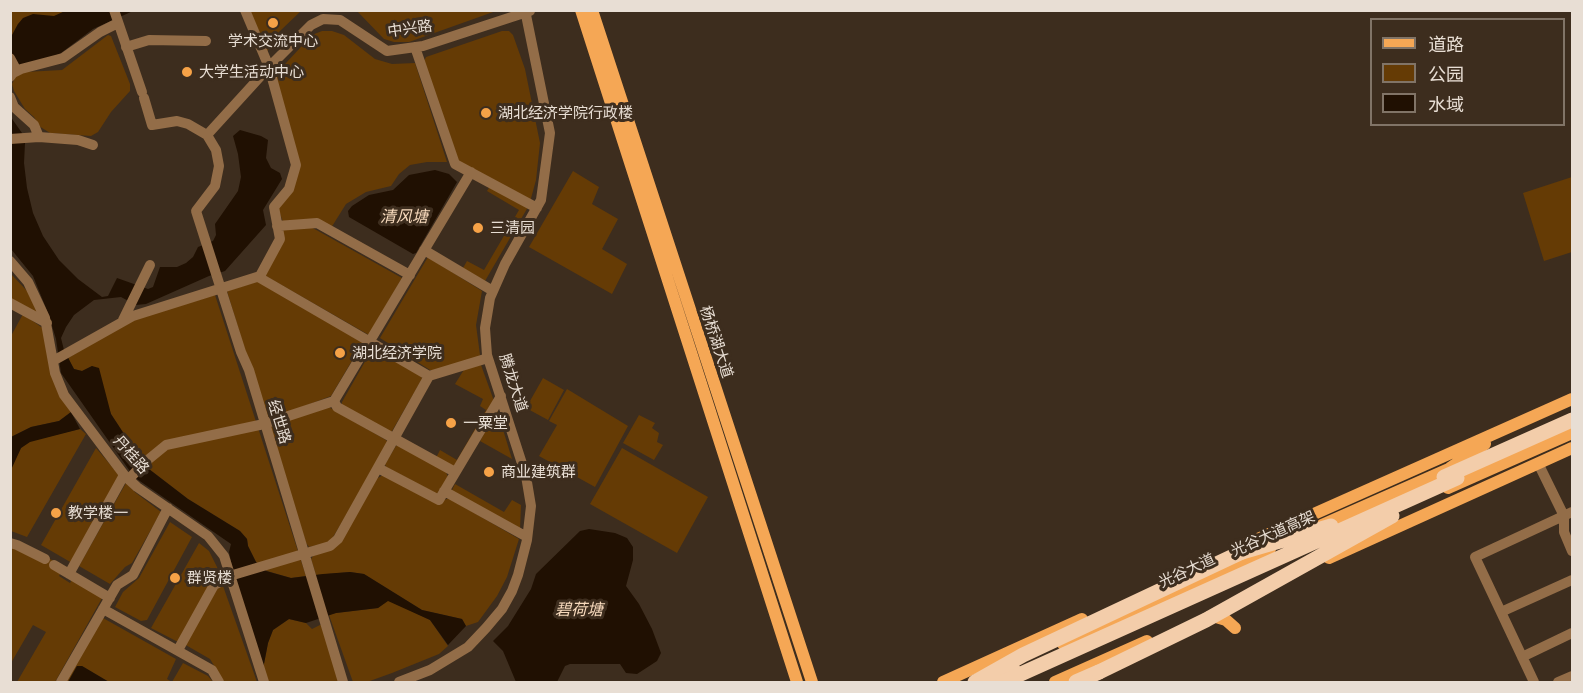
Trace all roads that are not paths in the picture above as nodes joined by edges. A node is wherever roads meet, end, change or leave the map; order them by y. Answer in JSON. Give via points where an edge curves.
{"nodes":[{"id":1,"x":114,"y":10,"type":"edge"},
{"id":2,"x":245,"y":10,"type":"edge"},
{"id":3,"x":580,"y":10,"type":"edge"},
{"id":4,"x":592,"y":10,"type":"edge"},
{"id":5,"x":527,"y":11,"type":"edge"},
{"id":6,"x":118,"y":23,"type":"junction"},
{"id":7,"x":206,"y":41,"type":"dead end"},
{"id":8,"x":126,"y":46,"type":"junction"},
{"id":9,"x":416,"y":47,"type":"junction"},
{"id":10,"x":10,"y":58,"type":"edge"},
{"id":11,"x":269,"y":67,"type":"junction"},
{"id":12,"x":14,"y":72,"type":"edge"},
{"id":13,"x":10,"y":97,"type":"edge"},
{"id":14,"x":207,"y":135,"type":"junction"},
{"id":15,"x":34,"y":138,"type":"junction"},
{"id":16,"x":10,"y":139,"type":"edge"},
{"id":17,"x":93,"y":145,"type":"dead end"},
{"id":18,"x":471,"y":172,"type":"junction"},
{"id":19,"x":537,"y":208,"type":"junction"},
{"id":20,"x":277,"y":226,"type":"junction"},
{"id":21,"x":424,"y":250,"type":"junction"},
{"id":22,"x":11,"y":263,"type":"edge"},
{"id":23,"x":150,"y":265,"type":"dead end"},
{"id":24,"x":260,"y":276,"type":"junction"},
{"id":25,"x":410,"y":276,"type":"junction"},
{"id":26,"x":219,"y":283,"type":"junction"},
{"id":27,"x":493,"y":291,"type":"junction"},
{"id":28,"x":10,"y":303,"type":"edge"},
{"id":29,"x":123,"y":320,"type":"junction"},
{"id":30,"x":47,"y":323,"type":"junction"},
{"id":31,"x":371,"y":342,"type":"junction"},
{"id":32,"x":488,"y":358,"type":"junction"},
{"id":33,"x":54,"y":360,"type":"junction"},
{"id":34,"x":429,"y":376,"type":"junction"},
{"id":35,"x":501,"y":396,"type":"junction"},
{"id":36,"x":1572,"y":399,"type":"edge"},
{"id":37,"x":334,"y":401,"type":"junction"},
{"id":38,"x":1572,"y":413,"type":"edge"},
{"id":39,"x":1572,"y":420,"type":"edge"},
{"id":40,"x":264,"y":424,"type":"junction"},
{"id":41,"x":1572,"y":427,"type":"edge"},
{"id":42,"x":1505,"y":429,"type":"junction"},
{"id":43,"x":1572,"y":433,"type":"edge"},
{"id":44,"x":394,"y":438,"type":"junction"},
{"id":45,"x":1572,"y":448,"type":"edge"},
{"id":46,"x":1555,"y":456,"type":"junction"},
{"id":47,"x":1538,"y":463,"type":"junction"},
{"id":48,"x":378,"y":468,"type":"junction"},
{"id":49,"x":455,"y":472,"type":"junction"},
{"id":50,"x":1484,"y":472,"type":"junction"},
{"id":51,"x":1453,"y":473,"type":"junction"},
{"id":52,"x":128,"y":477,"type":"junction"},
{"id":53,"x":444,"y":491,"type":"junction"},
{"id":54,"x":168,"y":508,"type":"junction"},
{"id":55,"x":1360,"y":508,"type":"junction"},
{"id":56,"x":1570,"y":517,"type":"edge"},
{"id":57,"x":1365,"y":526,"type":"junction"},
{"id":58,"x":1346,"y":528,"type":"junction"},
{"id":59,"x":527,"y":537,"type":"junction"},
{"id":60,"x":10,"y":543,"type":"edge"},
{"id":61,"x":1572,"y":551,"type":"edge"},
{"id":62,"x":305,"y":555,"type":"junction"},
{"id":63,"x":69,"y":574,"type":"junction"},
{"id":64,"x":232,"y":575,"type":"junction"},
{"id":65,"x":1572,"y":580,"type":"edge"},
{"id":66,"x":1270,"y":585,"type":"junction"},
{"id":67,"x":1247,"y":596,"type":"junction"},
{"id":68,"x":110,"y":598,"type":"junction"},
{"id":69,"x":103,"y":609,"type":"junction"},
{"id":70,"x":1501,"y":612,"type":"junction"},
{"id":71,"x":1196,"y":619,"type":"junction"},
{"id":72,"x":1572,"y":633,"type":"edge"},
{"id":73,"x":178,"y":650,"type":"junction"},
{"id":74,"x":1522,"y":657,"type":"junction"},
{"id":75,"x":1572,"y":676,"type":"edge"},
{"id":76,"x":61,"y":682,"type":"edge"},
{"id":77,"x":219,"y":682,"type":"edge"},
{"id":78,"x":264,"y":682,"type":"edge"},
{"id":79,"x":343,"y":682,"type":"edge"},
{"id":80,"x":399,"y":682,"type":"edge"},
{"id":81,"x":797,"y":682,"type":"edge"},
{"id":82,"x":812,"y":682,"type":"edge"},
{"id":83,"x":943,"y":682,"type":"edge"},
{"id":84,"x":977,"y":682,"type":"edge"},
{"id":85,"x":989,"y":682,"type":"edge"},
{"id":86,"x":1002,"y":682,"type":"edge"},
{"id":87,"x":1018,"y":682,"type":"edge"},
{"id":88,"x":1055,"y":682,"type":"edge"},
{"id":89,"x":1076,"y":682,"type":"edge"},
{"id":90,"x":1534,"y":682,"type":"edge"},
{"id":91,"x":1558,"y":682,"type":"edge"}],
"edges":[{"from":1,"to":6,"type":"street"},
{"from":2,"to":11,"type":"street"},
{"from":3,"to":81,"type":"main road","name":"杨桥湖大道"},
{"from":4,"to":82,"type":"main road","name":"杨桥湖大道"},
{"from":5,"to":9,"type":"street","name":"中兴路"},
{"from":5,"to":19,"type":"street","name":"腾龙大道","via":[[550,133]]},
{"from":6,"to":8,"type":"street"},
{"from":6,"to":12,"type":"street","via":[[63,58]]},
{"from":7,"to":8,"type":"street","via":[[149,40]]},
{"from":8,"to":14,"type":"street","via":[[152,125],[177,120]]},
{"from":9,"to":11,"type":"street","name":"中兴路","via":[[387,51],[340,20],[323,19],[311,25]]},
{"from":9,"to":18,"type":"street","via":[[455,164]]},
{"from":10,"to":12,"type":"street"},
{"from":11,"to":14,"type":"street","name":"中兴路"},
{"from":11,"to":20,"type":"street","via":[[296,165],[289,189],[274,207]]},
{"from":13,"to":15,"type":"street","via":[[14,107],[34,125]]},
{"from":14,"to":26,"type":"street","name":"经世路","via":[[219,166],[215,186],[196,211]]},
{"from":15,"to":16,"type":"street"},
{"from":15,"to":17,"type":"street","via":[[78,140]]},
{"from":18,"to":19,"type":"street"},
{"from":18,"to":21,"type":"street"},
{"from":19,"to":27,"type":"street","name":"腾龙大道"},
{"from":20,"to":24,"type":"street","via":[[280,239]]},
{"from":20,"to":25,"type":"street","via":[[317,223]]},
{"from":21,"to":25,"type":"street"},
{"from":21,"to":27,"type":"street"},
{"from":22,"to":30,"type":"street","name":"丹桂路","via":[[28,282]]},
{"from":23,"to":29,"type":"street"},
{"from":24,"to":26,"type":"street"},
{"from":24,"to":31,"type":"street"},
{"from":25,"to":31,"type":"street"},
{"from":26,"to":29,"type":"street"},
{"from":26,"to":40,"type":"street","name":"经世路"},
{"from":27,"to":32,"type":"street","name":"腾龙大道","via":[[485,328]]},
{"from":28,"to":30,"type":"street"},
{"from":29,"to":33,"type":"street"},
{"from":30,"to":33,"type":"street","name":"丹桂路"},
{"from":31,"to":34,"type":"street"},
{"from":31,"to":37,"type":"street"},
{"from":32,"to":34,"type":"street"},
{"from":32,"to":35,"type":"street","name":"腾龙大道"},
{"from":33,"to":52,"type":"street","name":"丹桂路","via":[[64,395]]},
{"from":34,"to":44,"type":"street"},
{"from":35,"to":49,"type":"street"},
{"from":35,"to":59,"type":"street","name":"腾龙大道","via":[[526,476],[531,506]]},
{"from":36,"to":42,"type":"main road"},
{"from":37,"to":40,"type":"street"},
{"from":37,"to":44,"type":"street","via":[[337,407]]},
{"from":38,"to":51,"type":"main road","name":"光谷大道"},
{"from":39,"to":58,"type":"highway","name":"光谷大道高架","bridge":true},
{"from":40,"to":52,"type":"street","via":[[166,445]]},
{"from":40,"to":62,"type":"street","name":"经世路"},
{"from":41,"to":51,"type":"highway","name":"光谷大道高架"},
{"from":42,"to":51,"type":"main road"},
{"from":42,"to":83,"type":"main road"},
{"from":43,"to":50,"type":"main road"},
{"from":44,"to":48,"type":"street"},
{"from":44,"to":49,"type":"street"},
{"from":45,"to":46,"type":"main road"},
{"from":46,"to":47,"type":"main road"},
{"from":46,"to":50,"type":"main road"},
{"from":47,"to":56,"type":"street"},
{"from":47,"to":66,"type":"main road"},
{"from":48,"to":53,"type":"street","via":[[439,500]]},
{"from":48,"to":62,"type":"street","via":[[338,539]]},
{"from":49,"to":53,"type":"street"},
{"from":50,"to":57,"type":"main road"},
{"from":51,"to":55,"type":"main road","name":"光谷大道"},
{"from":51,"to":86,"type":"highway","name":"光谷大道高架","bridge":true},
{"from":51,"to":89,"type":"highway","bridge":true,"via":[[1216,615]]},
{"from":52,"to":54,"type":"street","name":"丹桂路"},
{"from":52,"to":63,"type":"street"},
{"from":53,"to":59,"type":"street"},
{"from":54,"to":64,"type":"street","name":"丹桂路","via":[[208,536],[224,556]]},
{"from":54,"to":68,"type":"street","via":[[132,575],[117,585]]},
{"from":55,"to":57,"type":"main road"},
{"from":55,"to":84,"type":"main road","name":"光谷大道"},
{"from":56,"to":61,"type":"street","via":[[1564,532]]},
{"from":56,"to":70,"type":"street","via":[[1475,557]]},
{"from":57,"to":58,"type":"main road"},
{"from":58,"to":66,"type":"main road"},
{"from":58,"to":84,"type":"highway","bridge":true,"via":[[1242,552],[1023,655]]},
{"from":58,"to":85,"type":"highway","name":"光谷大道高架","bridge":true},
{"from":58,"to":87,"type":"main road"},
{"from":59,"to":80,"type":"street","name":"腾龙大道","via":[[512,591],[486,628],[468,647],[430,670]]},
{"from":60,"to":63,"type":"street"},
{"from":62,"to":64,"type":"street"},
{"from":62,"to":79,"type":"street","name":"经世路"},
{"from":63,"to":68,"type":"street"},
{"from":64,"to":73,"type":"street","via":[[214,585]]},
{"from":64,"to":78,"type":"street","name":"丹桂路"},
{"from":65,"to":70,"type":"street"},
{"from":66,"to":67,"type":"main road"},
{"from":67,"to":71,"type":"main road"},
{"from":67,"to":71,"type":"main road","via":[[1237,607],[1235,628],[1216,617]]},
{"from":68,"to":69,"type":"street"},
{"from":69,"to":73,"type":"street"},
{"from":69,"to":76,"type":"street"},
{"from":70,"to":74,"type":"street"},
{"from":71,"to":88,"type":"main road"},
{"from":72,"to":74,"type":"street"},
{"from":73,"to":77,"type":"street","via":[[212,670]]},
{"from":74,"to":90,"type":"street"},
{"from":75,"to":91,"type":"street"}]}
